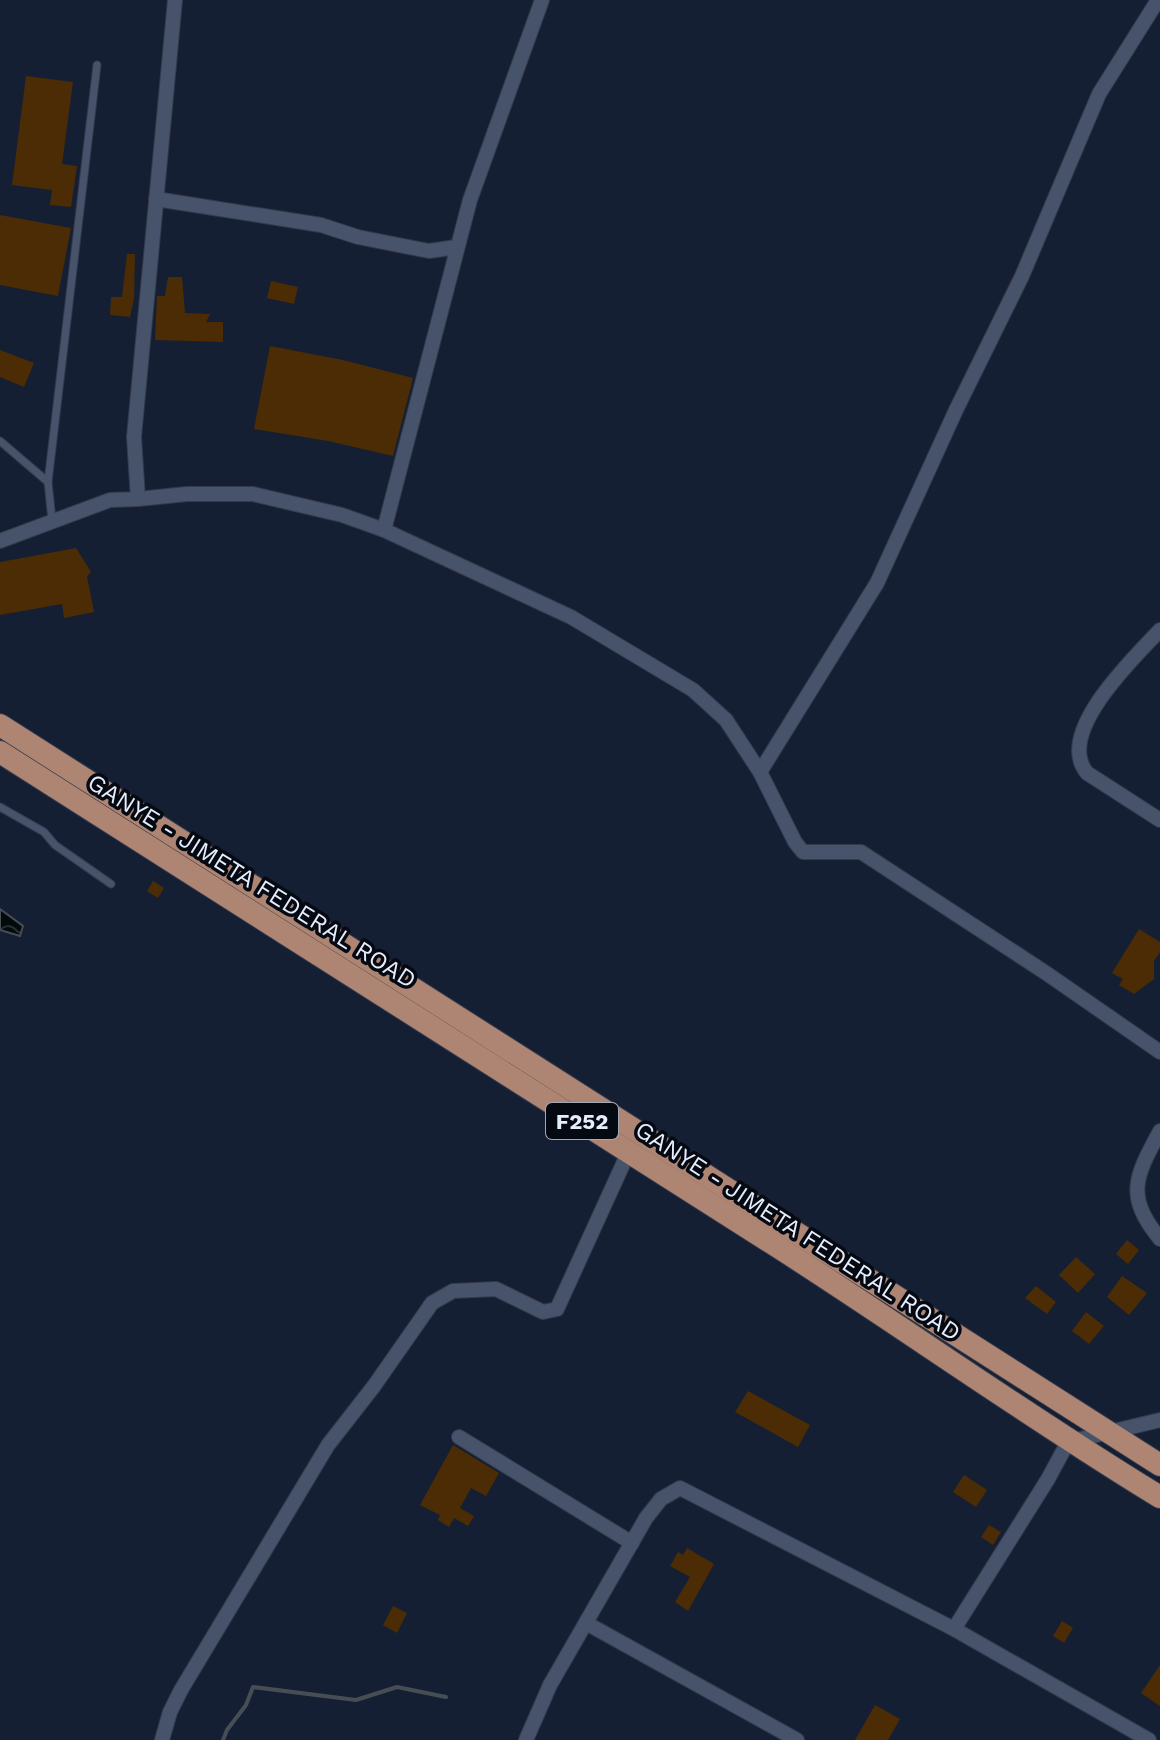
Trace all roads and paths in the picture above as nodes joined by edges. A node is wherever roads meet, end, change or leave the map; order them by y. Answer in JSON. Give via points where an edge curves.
{"nodes":[{"id":1,"x":175,"y":0,"type":"edge"},
{"id":2,"x":542,"y":0,"type":"edge"},
{"id":3,"x":1158,"y":0,"type":"edge"},
{"id":4,"x":97,"y":65,"type":"dead end"},
{"id":5,"x":156,"y":199,"type":"junction"},
{"id":6,"x":457,"y":247,"type":"junction"},
{"id":7,"x":0,"y":441,"type":"edge"},
{"id":8,"x":48,"y":482,"type":"junction"},
{"id":9,"x":138,"y":499,"type":"junction"},
{"id":10,"x":53,"y":522,"type":"junction"},
{"id":11,"x":384,"y":530,"type":"junction"},
{"id":12,"x":0,"y":541,"type":"edge"},
{"id":13,"x":1160,"y":630,"type":"edge"},
{"id":14,"x":0,"y":725,"type":"edge"},
{"id":15,"x":0,"y":752,"type":"edge"},
{"id":16,"x":760,"y":772,"type":"junction"},
{"id":17,"x":0,"y":807,"type":"edge"},
{"id":18,"x":1160,"y":820,"type":"edge"},
{"id":19,"x":111,"y":884,"type":"dead end"},
{"id":20,"x":1160,"y":1052,"type":"edge"},
{"id":21,"x":1160,"y":1131,"type":"edge"},
{"id":22,"x":629,"y":1151,"type":"junction"},
{"id":23,"x":1160,"y":1239,"type":"edge"},
{"id":24,"x":1160,"y":1420,"type":"edge"},
{"id":25,"x":1105,"y":1432,"type":"junction"},
{"id":26,"x":459,"y":1437,"type":"dead end"},
{"id":27,"x":1068,"y":1442,"type":"junction"},
{"id":28,"x":1160,"y":1465,"type":"edge"},
{"id":29,"x":1160,"y":1497,"type":"edge"},
{"id":30,"x":632,"y":1543,"type":"junction"},
{"id":31,"x":586,"y":1623,"type":"junction"},
{"id":32,"x":954,"y":1629,"type":"junction"},
{"id":33,"x":162,"y":1740,"type":"edge"},
{"id":34,"x":526,"y":1740,"type":"edge"},
{"id":35,"x":797,"y":1740,"type":"edge"},
{"id":36,"x":1149,"y":1740,"type":"edge"}],
"edges":[{"from":1,"to":5,"type":"street"},
{"from":2,"to":6,"type":"street"},
{"from":3,"to":16,"type":"street","via":[[1099,94],[1022,276],[877,583]]},
{"from":4,"to":8,"type":"lane"},
{"from":5,"to":6,"type":"street","via":[[321,225],[429,251]]},
{"from":5,"to":9,"type":"street","via":[[134,437]]},
{"from":6,"to":11,"type":"street"},
{"from":7,"to":8,"type":"lane"},
{"from":8,"to":10,"type":"lane"},
{"from":9,"to":10,"type":"street","via":[[110,500]]},
{"from":9,"to":11,"type":"street","via":[[253,494]]},
{"from":10,"to":12,"type":"street"},
{"from":11,"to":16,"type":"street","via":[[571,617],[693,690],[726,720]]},
{"from":13,"to":18,"type":"street","via":[[1090,713],[1080,735],[1080,754],[1087,773]]},
{"from":14,"to":25,"type":"main road","name":"GANYE - JIMETA FEDERAL ROAD","number":"F252"},
{"from":15,"to":22,"type":"main road","name":"GANYE - JIMETA FEDERAL ROAD","number":"F252"},
{"from":16,"to":20,"type":"street","via":[[803,852],[861,852]]},
{"from":17,"to":19,"type":"lane","via":[[44,832]]},
{"from":21,"to":23,"type":"street","via":[[1135,1184],[1142,1217]]},
{"from":22,"to":27,"type":"main road","name":"GANYE - JIMETA FEDERAL ROAD","number":"F252"},
{"from":22,"to":33,"type":"street","via":[[557,1309],[543,1312],[496,1289],[453,1291],[432,1303],[328,1445],[181,1690]]},
{"from":24,"to":25,"type":"street"},
{"from":25,"to":27,"type":"street"},
{"from":25,"to":28,"type":"main road","name":"GANYE - JIMETA FEDERAL ROAD","number":"F252"},
{"from":26,"to":30,"type":"street"},
{"from":27,"to":29,"type":"main road","name":"GANYE - JIMETA FEDERAL ROAD","number":"F252"},
{"from":27,"to":32,"type":"street"},
{"from":30,"to":31,"type":"street"},
{"from":30,"to":32,"type":"street","via":[[661,1499],[680,1488]]},
{"from":31,"to":34,"type":"street"},
{"from":31,"to":35,"type":"street"},
{"from":32,"to":36,"type":"street"}]}
